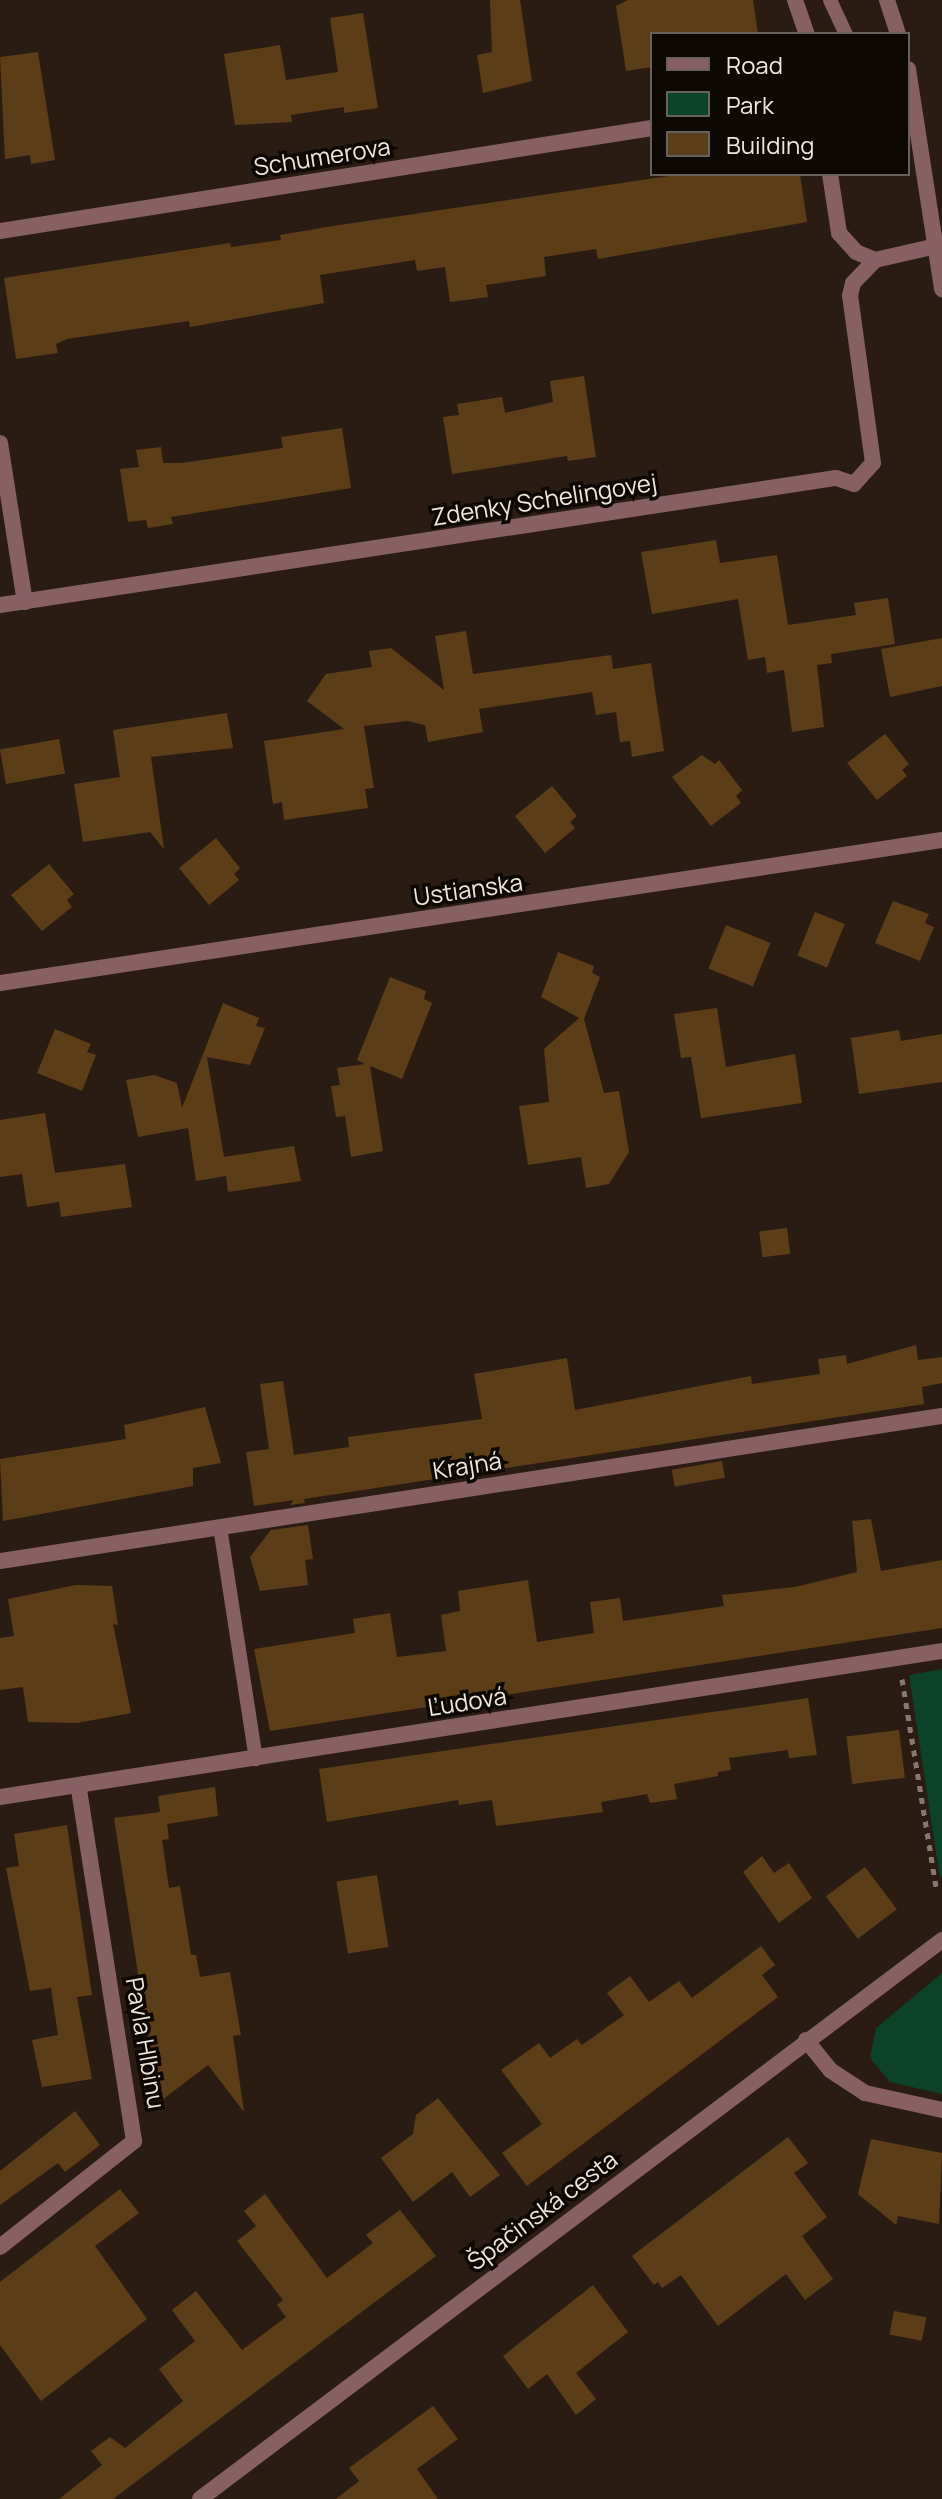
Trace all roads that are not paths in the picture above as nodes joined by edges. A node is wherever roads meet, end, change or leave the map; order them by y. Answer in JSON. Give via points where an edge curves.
{"nodes":[{"id":1,"x":795,"y":0,"type":"edge"},
{"id":2,"x":830,"y":0,"type":"edge"},
{"id":3,"x":887,"y":0,"type":"edge"},
{"id":4,"x":806,"y":32,"type":"edge"},
{"id":5,"x":845,"y":32,"type":"edge"},
{"id":6,"x":897,"y":32,"type":"edge"},
{"id":7,"x":910,"y":82,"type":"edge"},
{"id":8,"x":650,"y":128,"type":"edge"},
{"id":9,"x":830,"y":176,"type":"edge"},
{"id":10,"x":0,"y":231,"type":"edge"},
{"id":11,"x":936,"y":246,"type":"junction"},
{"id":12,"x":875,"y":260,"type":"junction"},
{"id":13,"x":942,"y":289,"type":"edge"},
{"id":14,"x":0,"y":443,"type":"edge"},
{"id":15,"x":25,"y":602,"type":"junction"},
{"id":16,"x":0,"y":605,"type":"edge"},
{"id":17,"x":942,"y":840,"type":"edge"},
{"id":18,"x":0,"y":983,"type":"edge"},
{"id":19,"x":942,"y":1416,"type":"edge"},
{"id":20,"x":220,"y":1527,"type":"junction"},
{"id":21,"x":0,"y":1561,"type":"edge"},
{"id":22,"x":942,"y":1651,"type":"edge"},
{"id":23,"x":256,"y":1759,"type":"junction"},
{"id":24,"x":78,"y":1785,"type":"junction"},
{"id":25,"x":0,"y":1797,"type":"edge"},
{"id":26,"x":942,"y":1933,"type":"edge"},
{"id":27,"x":942,"y":1940,"type":"edge"},
{"id":28,"x":913,"y":1959,"type":"junction"},
{"id":29,"x":806,"y":2040,"type":"junction"},
{"id":30,"x":942,"y":2110,"type":"edge"},
{"id":31,"x":0,"y":2247,"type":"edge"},
{"id":32,"x":200,"y":2499,"type":"edge"}],
"edges":[{"from":1,"to":4,"type":"street"},
{"from":2,"to":5,"type":"lane"},
{"from":3,"to":6,"type":"street"},
{"from":7,"to":11,"type":"street"},
{"from":8,"to":10,"type":"street","name":"Schumerova"},
{"from":9,"to":12,"type":"street","via":[[839,233],[856,252]]},
{"from":11,"to":12,"type":"street"},
{"from":11,"to":13,"type":"street"},
{"from":12,"to":15,"type":"street","name":"Zdenky Schelingovej","via":[[853,283],[850,296],[873,463],[854,484],[836,478]]},
{"from":14,"to":15,"type":"street"},
{"from":15,"to":16,"type":"street","name":"Zdenky Schelingovej"},
{"from":17,"to":18,"type":"street","name":"Ustianska"},
{"from":19,"to":20,"type":"street","name":"Krajná"},
{"from":20,"to":21,"type":"street","name":"Krajná"},
{"from":20,"to":23,"type":"lane"},
{"from":22,"to":23,"type":"street","name":"Ľudová"},
{"from":23,"to":24,"type":"street","name":"Ľudová"},
{"from":24,"to":25,"type":"street","name":"Ľudová"},
{"from":24,"to":31,"type":"street","name":"Pavla Hlbinu","via":[[134,2141]]},
{"from":26,"to":28,"type":"street","name":"Špačinská cesta"},
{"from":27,"to":28,"type":"street","name":"Špačinská cesta"},
{"from":28,"to":29,"type":"street","name":"Špačinská cesta"},
{"from":29,"to":30,"type":"street","via":[[830,2070],[865,2093]]},
{"from":29,"to":32,"type":"street","name":"Špačinská cesta"}]}
